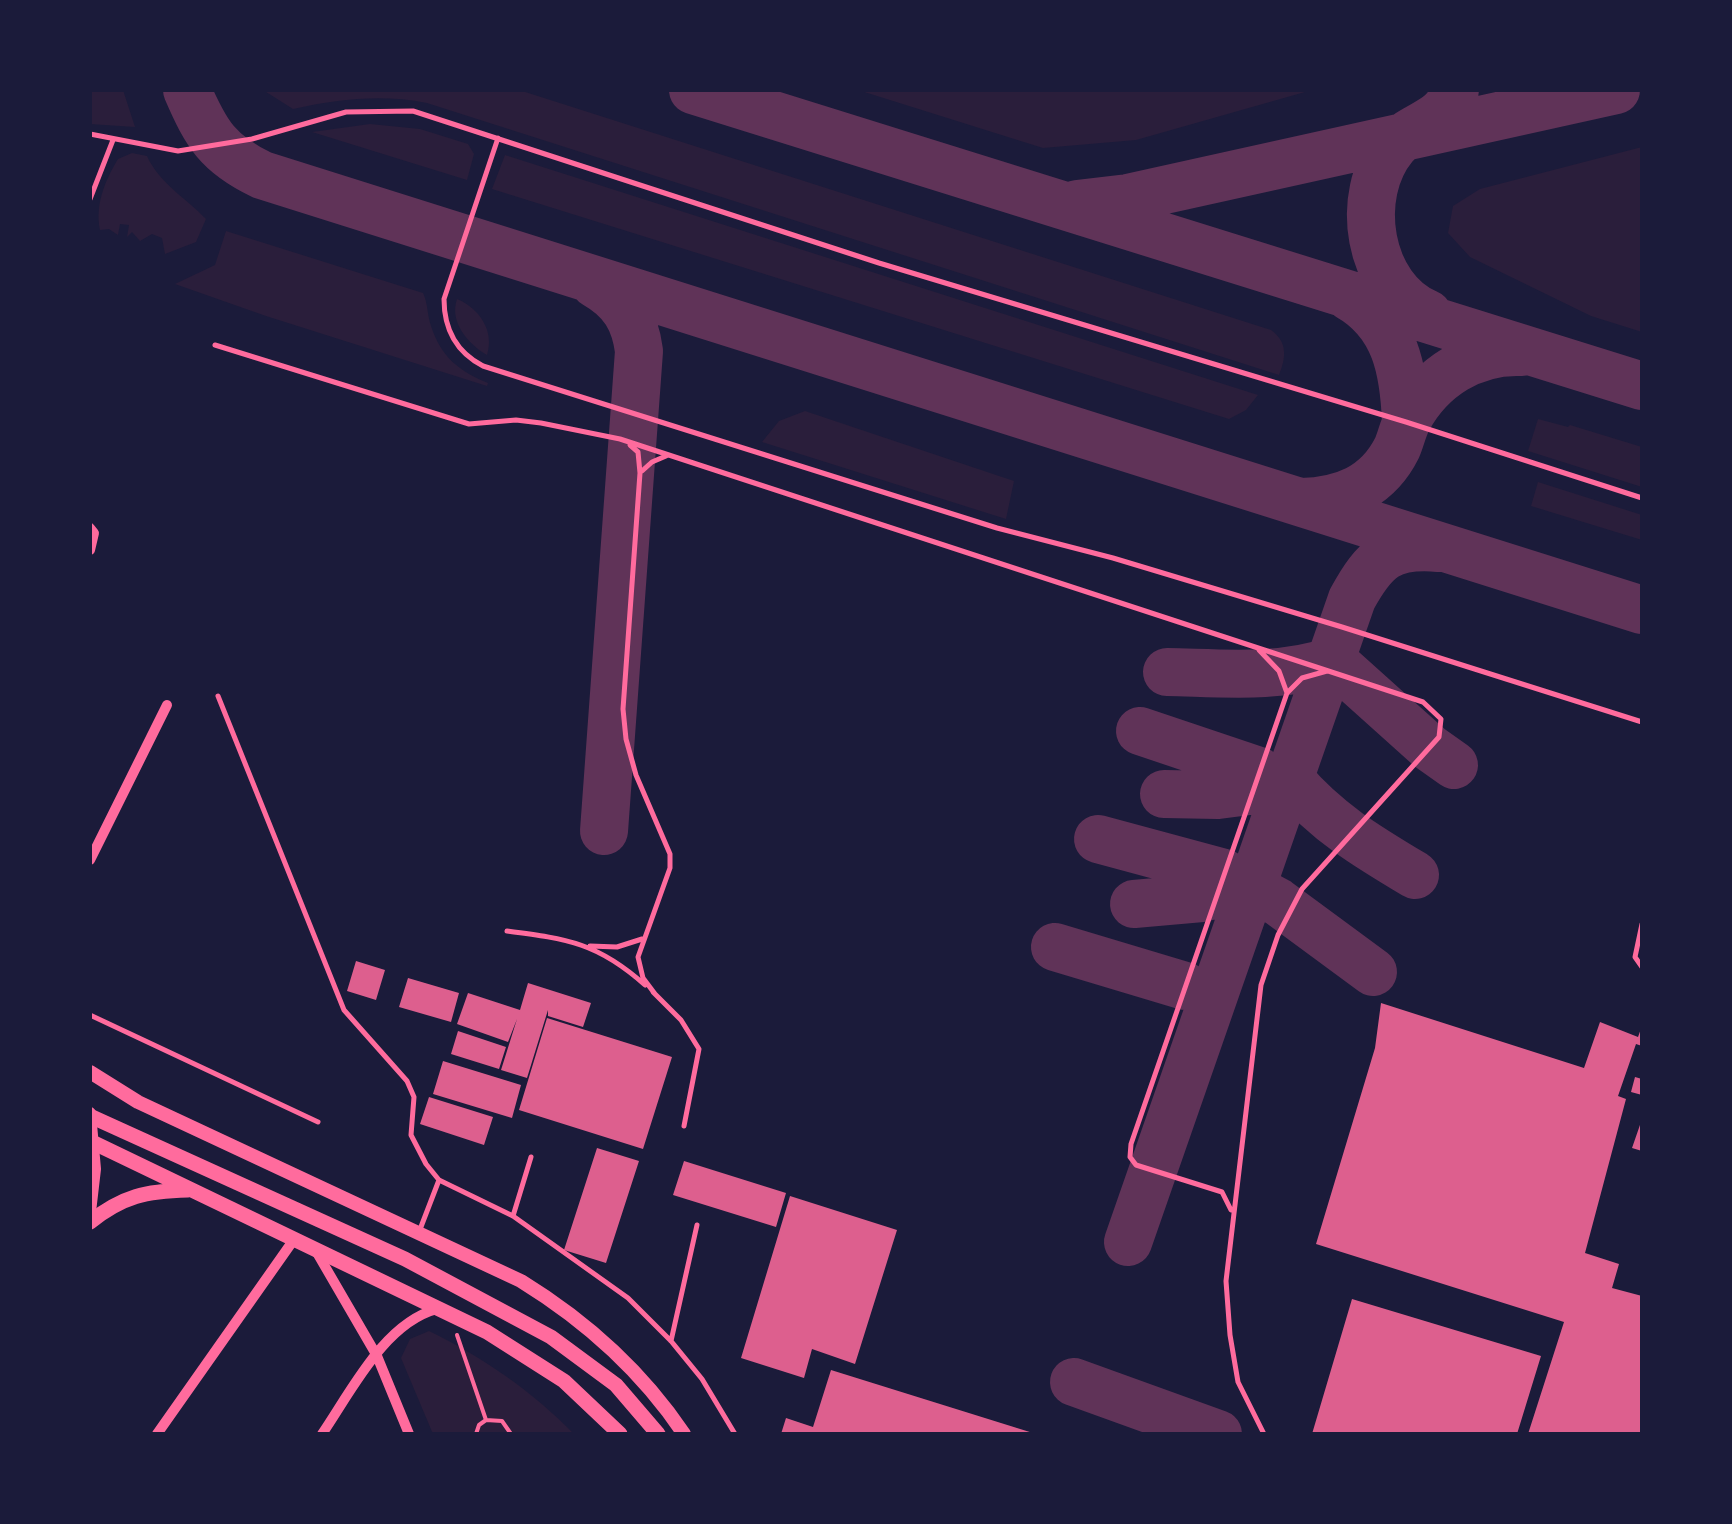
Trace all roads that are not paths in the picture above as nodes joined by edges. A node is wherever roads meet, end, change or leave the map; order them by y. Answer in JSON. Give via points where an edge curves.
{"nodes":[{"id":1,"x":90,"y":134,"type":"edge"},
{"id":2,"x":498,"y":138,"type":"junction"},
{"id":3,"x":113,"y":140,"type":"junction"},
{"id":4,"x":90,"y":199,"type":"edge"},
{"id":5,"x":215,"y":344,"type":"dead end"},
{"id":6,"x":620,"y":440,"type":"junction"},
{"id":7,"x":670,"y":456,"type":"junction"},
{"id":8,"x":640,"y":473,"type":"junction"},
{"id":9,"x":1642,"y":498,"type":"edge"},
{"id":10,"x":92,"y":530,"type":"edge"},
{"id":11,"x":90,"y":550,"type":"edge"},
{"id":12,"x":1257,"y":648,"type":"junction"},
{"id":13,"x":1328,"y":671,"type":"junction"},
{"id":14,"x":1286,"y":693,"type":"junction"},
{"id":15,"x":218,"y":696,"type":"dead end"},
{"id":16,"x":167,"y":705,"type":"dead end"},
{"id":17,"x":1642,"y":722,"type":"edge"},
{"id":18,"x":90,"y":860,"type":"edge"},
{"id":19,"x":1642,"y":924,"type":"edge"},
{"id":20,"x":507,"y":931,"type":"dead end"},
{"id":21,"x":645,"y":938,"type":"junction"},
{"id":22,"x":586,"y":946,"type":"junction"},
{"id":23,"x":1642,"y":967,"type":"edge"},
{"id":24,"x":655,"y":994,"type":"junction"},
{"id":25,"x":90,"y":1016,"type":"edge"},
{"id":26,"x":90,"y":1072,"type":"edge"},
{"id":27,"x":90,"y":1115,"type":"edge"},
{"id":28,"x":318,"y":1122,"type":"dead end"},
{"id":29,"x":684,"y":1126,"type":"dead end"},
{"id":30,"x":92,"y":1142,"type":"edge"},
{"id":31,"x":531,"y":1156,"type":"dead end"},
{"id":32,"x":1237,"y":1178,"type":"junction"},
{"id":33,"x":439,"y":1180,"type":"junction"},
{"id":34,"x":194,"y":1190,"type":"junction"},
{"id":35,"x":1222,"y":1192,"type":"junction"},
{"id":36,"x":90,"y":1212,"type":"edge"},
{"id":37,"x":1232,"y":1213,"type":"junction"},
{"id":38,"x":513,"y":1216,"type":"junction"},
{"id":39,"x":90,"y":1222,"type":"edge"},
{"id":40,"x":697,"y":1225,"type":"dead end"},
{"id":41,"x":419,"y":1232,"type":"junction"},
{"id":42,"x":295,"y":1238,"type":"junction"},
{"id":43,"x":313,"y":1246,"type":"junction"},
{"id":44,"x":444,"y":1310,"type":"junction"},
{"id":45,"x":670,"y":1341,"type":"junction"},
{"id":46,"x":376,"y":1356,"type":"junction"},
{"id":47,"x":157,"y":1434,"type":"edge"},
{"id":48,"x":322,"y":1434,"type":"edge"},
{"id":49,"x":409,"y":1434,"type":"edge"},
{"id":50,"x":620,"y":1434,"type":"edge"},
{"id":51,"x":658,"y":1434,"type":"edge"},
{"id":52,"x":684,"y":1434,"type":"edge"},
{"id":53,"x":735,"y":1434,"type":"edge"},
{"id":54,"x":1264,"y":1434,"type":"edge"}],
"edges":[{"from":1,"to":3,"type":"lane"},
{"from":2,"to":3,"type":"lane","via":[[413,111],[372,110],[178,151]]},
{"from":2,"to":9,"type":"lane"},
{"from":2,"to":17,"type":"lane","via":[[444,299],[454,342],[483,366]]},
{"from":3,"to":4,"type":"lane"},
{"from":5,"to":6,"type":"lane","via":[[468,424],[541,422]]},
{"from":6,"to":7,"type":"lane"},
{"from":6,"to":8,"type":"lane","via":[[638,452]]},
{"from":7,"to":8,"type":"lane"},
{"from":7,"to":12,"type":"lane"},
{"from":8,"to":21,"type":"lane","via":[[622,710],[631,758],[670,860]]},
{"from":10,"to":11,"type":"street"},
{"from":12,"to":13,"type":"lane"},
{"from":12,"to":14,"type":"lane","via":[[1277,668]]},
{"from":13,"to":14,"type":"lane","via":[[1302,678]]},
{"from":13,"to":32,"type":"lane","via":[[1428,705],[1441,719],[1441,731],[1302,889],[1278,935],[1261,985]]},
{"from":14,"to":35,"type":"lane","via":[[1130,1152],[1139,1166]]},
{"from":15,"to":33,"type":"lane","via":[[344,1010],[407,1081],[414,1097],[411,1136]]},
{"from":16,"to":18,"type":"street"},
{"from":19,"to":23,"type":"lane","via":[[1636,957]]},
{"from":20,"to":22,"type":"lane"},
{"from":21,"to":22,"type":"lane","via":[[618,947]]},
{"from":21,"to":24,"type":"lane","via":[[640,971]]},
{"from":22,"to":24,"type":"lane","via":[[615,959]]},
{"from":24,"to":29,"type":"lane","via":[[682,1020],[698,1049]]},
{"from":25,"to":28,"type":"lane"},
{"from":26,"to":41,"type":"main road","via":[[138,1102]]},
{"from":27,"to":30,"type":"street"},
{"from":27,"to":51,"type":"main road","via":[[405,1259],[551,1337],[616,1385]]},
{"from":30,"to":34,"type":"main road"},
{"from":30,"to":36,"type":"street"},
{"from":31,"to":38,"type":"lane"},
{"from":32,"to":35,"type":"lane"},
{"from":32,"to":37,"type":"lane"},
{"from":33,"to":38,"type":"lane"},
{"from":33,"to":41,"type":"lane"},
{"from":34,"to":39,"type":"main road","via":[[123,1198]]},
{"from":34,"to":42,"type":"main road"},
{"from":35,"to":37,"type":"lane"},
{"from":37,"to":54,"type":"lane","via":[[1226,1262],[1230,1335],[1238,1382]]},
{"from":38,"to":45,"type":"lane","via":[[628,1298]]},
{"from":40,"to":45,"type":"lane"},
{"from":41,"to":52,"type":"main road","via":[[521,1281],[578,1320],[630,1366]]},
{"from":42,"to":43,"type":"main road"},
{"from":42,"to":47,"type":"street"},
{"from":43,"to":44,"type":"main road"},
{"from":43,"to":46,"type":"street"},
{"from":44,"to":46,"type":"street","via":[[408,1323]]},
{"from":44,"to":50,"type":"main road","via":[[564,1381]]},
{"from":45,"to":53,"type":"lane"},
{"from":46,"to":48,"type":"street"},
{"from":46,"to":49,"type":"street"}]}
